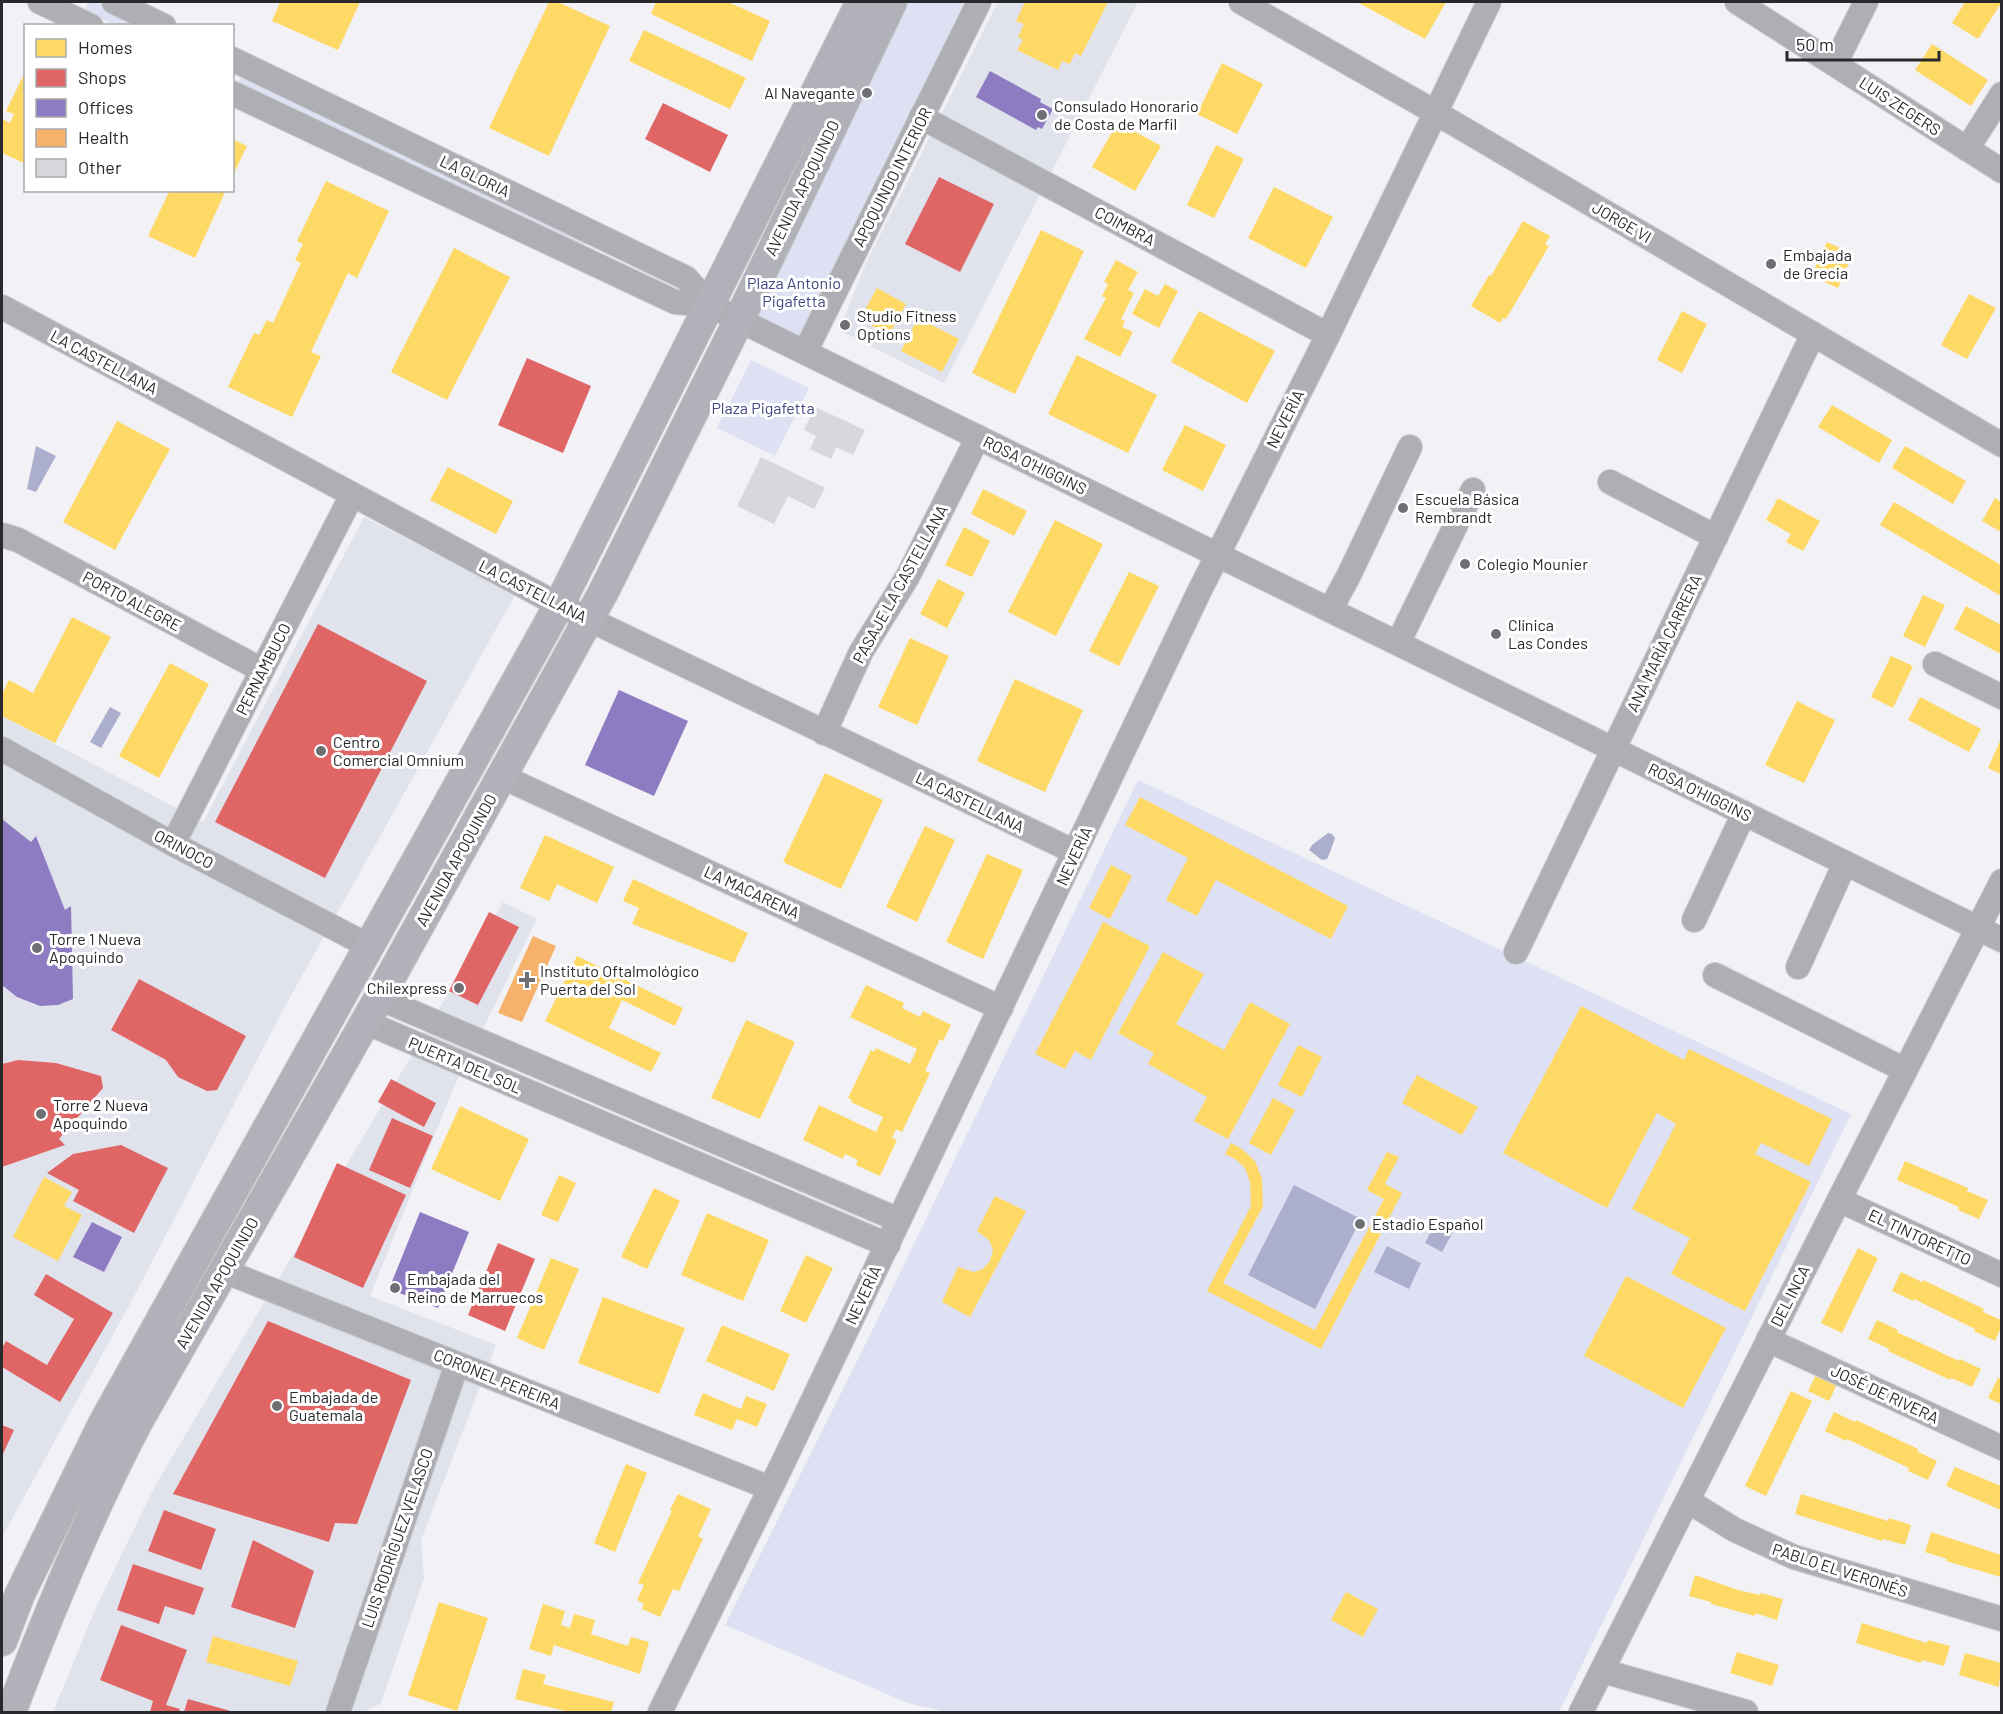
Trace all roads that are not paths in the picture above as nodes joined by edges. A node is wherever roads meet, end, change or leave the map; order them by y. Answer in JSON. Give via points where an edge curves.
{"nodes":[{"id":1,"x":40,"y":2,"type":"edge"},
{"id":2,"x":114,"y":2,"type":"edge"},
{"id":3,"x":861,"y":2,"type":"edge"},
{"id":4,"x":891,"y":2,"type":"edge"},
{"id":5,"x":979,"y":2,"type":"edge"},
{"id":6,"x":1241,"y":2,"type":"edge"},
{"id":7,"x":1489,"y":2,"type":"edge"},
{"id":8,"x":1737,"y":2,"type":"edge"},
{"id":9,"x":1866,"y":2,"type":"edge"},
{"id":10,"x":73,"y":8,"type":"edge"},
{"id":11,"x":89,"y":24,"type":"edge"},
{"id":12,"x":160,"y":24,"type":"edge"},
{"id":13,"x":1835,"y":64,"type":"junction"},
{"id":14,"x":234,"y":65,"type":"edge"},
{"id":15,"x":234,"y":94,"type":"edge"},
{"id":16,"x":2001,"y":94,"type":"edge"},
{"id":17,"x":1436,"y":113,"type":"junction"},
{"id":18,"x":921,"y":117,"type":"junction"},
{"id":19,"x":1967,"y":149,"type":"junction"},
{"id":20,"x":2001,"y":171,"type":"edge"},
{"id":21,"x":597,"y":236,"type":"junction"},
{"id":22,"x":584,"y":259,"type":"junction"},
{"id":23,"x":710,"y":305,"type":"junction"},
{"id":24,"x":2,"y":307,"type":"edge"},
{"id":25,"x":739,"y":320,"type":"junction"},
{"id":26,"x":1328,"y":334,"type":"junction"},
{"id":27,"x":1813,"y":334,"type":"junction"},
{"id":28,"x":805,"y":352,"type":"junction"},
{"id":29,"x":978,"y":437,"type":"junction"},
{"id":30,"x":2001,"y":445,"type":"edge"},
{"id":31,"x":1410,"y":447,"type":"dead end"},
{"id":32,"x":1610,"y":482,"type":"dead end"},
{"id":33,"x":1473,"y":490,"type":"dead end"},
{"id":34,"x":352,"y":495,"type":"junction"},
{"id":35,"x":2,"y":535,"type":"edge"},
{"id":36,"x":1716,"y":537,"type":"junction"},
{"id":37,"x":1217,"y":555,"type":"junction"},
{"id":38,"x":559,"y":605,"type":"junction"},
{"id":39,"x":1330,"y":610,"type":"junction"},
{"id":40,"x":589,"y":620,"type":"junction"},
{"id":41,"x":1398,"y":644,"type":"junction"},
{"id":42,"x":1935,"y":664,"type":"dead end"},
{"id":43,"x":262,"y":670,"type":"junction"},
{"id":44,"x":2001,"y":698,"type":"edge"},
{"id":45,"x":824,"y":733,"type":"junction"},
{"id":46,"x":1613,"y":749,"type":"junction"},
{"id":47,"x":2,"y":750,"type":"edge"},
{"id":48,"x":503,"y":777,"type":"junction"},
{"id":49,"x":1744,"y":813,"type":"junction"},
{"id":50,"x":173,"y":844,"type":"junction"},
{"id":51,"x":1075,"y":852,"type":"junction"},
{"id":52,"x":1845,"y":863,"type":"junction"},
{"id":53,"x":2001,"y":881,"type":"edge"},
{"id":54,"x":1694,"y":920,"type":"dead end"},
{"id":55,"x":1977,"y":928,"type":"junction"},
{"id":56,"x":2001,"y":940,"type":"edge"},
{"id":57,"x":369,"y":946,"type":"junction"},
{"id":58,"x":1516,"y":952,"type":"dead end"},
{"id":59,"x":1798,"y":967,"type":"dead end"},
{"id":60,"x":1715,"y":975,"type":"dead end"},
{"id":61,"x":1001,"y":1008,"type":"junction"},
{"id":62,"x":372,"y":1010,"type":"junction"},
{"id":63,"x":1905,"y":1070,"type":"junction"},
{"id":64,"x":577,"y":1083,"type":"junction"},
{"id":65,"x":566,"y":1107,"type":"junction"},
{"id":66,"x":730,"y":1148,"type":"junction"},
{"id":67,"x":718,"y":1172,"type":"junction"},
{"id":68,"x":1839,"y":1200,"type":"junction"},
{"id":69,"x":899,"y":1220,"type":"junction"},
{"id":70,"x":888,"y":1245,"type":"junction"},
{"id":71,"x":224,"y":1271,"type":"junction"},
{"id":72,"x":2001,"y":1275,"type":"edge"},
{"id":73,"x":1768,"y":1340,"type":"junction"},
{"id":74,"x":457,"y":1364,"type":"junction"},
{"id":75,"x":2001,"y":1449,"type":"edge"},
{"id":76,"x":770,"y":1488,"type":"junction"},
{"id":77,"x":1688,"y":1501,"type":"junction"},
{"id":78,"x":2001,"y":1619,"type":"edge"},
{"id":79,"x":2,"y":1641,"type":"edge"},
{"id":80,"x":1603,"y":1671,"type":"junction"},
{"id":81,"x":11,"y":1713,"type":"edge"},
{"id":82,"x":338,"y":1713,"type":"edge"},
{"id":83,"x":660,"y":1713,"type":"edge"},
{"id":84,"x":1581,"y":1713,"type":"edge"},
{"id":85,"x":1746,"y":1713,"type":"edge"}],
"edges":[{"from":1,"to":10,"type":"street"},
{"from":2,"to":12,"type":"street"},
{"from":3,"to":23,"type":"main road","name":"AVENIDA APOQUINDO"},
{"from":4,"to":25,"type":"main road","name":"AVENIDA APOQUINDO"},
{"from":5,"to":18,"type":"street","name":"APOQUINDO INTERIOR"},
{"from":6,"to":17,"type":"street","name":"JORGE VI"},
{"from":7,"to":17,"type":"street","name":"NEVERÍA"},
{"from":8,"to":13,"type":"street","name":"LUIS ZEGERS"},
{"from":9,"to":13,"type":"street"},
{"from":10,"to":11,"type":"street"},
{"from":13,"to":19,"type":"street","name":"LUIS ZEGERS"},
{"from":14,"to":21,"type":"street","name":"LA GLORIA"},
{"from":15,"to":22,"type":"street","name":"LA GLORIA"},
{"from":16,"to":19,"type":"street"},
{"from":17,"to":26,"type":"street","name":"NEVERÍA"},
{"from":17,"to":27,"type":"street","name":"JORGE VI"},
{"from":18,"to":26,"type":"street","name":"COIMBRA"},
{"from":18,"to":28,"type":"street","name":"APOQUINDO INTERIOR"},
{"from":19,"to":20,"type":"street","name":"LUIS ZEGERS"},
{"from":21,"to":22,"type":"street","via":[[595,251]]},
{"from":21,"to":23,"type":"street","name":"LA GLORIA","via":[[686,278]]},
{"from":22,"to":23,"type":"street","name":"LA GLORIA","via":[[675,303]]},
{"from":23,"to":25,"type":"street","name":"LA GLORIA"},
{"from":23,"to":38,"type":"main road","name":"AVENIDA APOQUINDO"},
{"from":24,"to":34,"type":"street","name":"LA CASTELLANA"},
{"from":25,"to":28,"type":"street","name":"ROSA O'HIGGINS"},
{"from":25,"to":40,"type":"main road","name":"AVENIDA APOQUINDO"},
{"from":26,"to":37,"type":"street","name":"NEVERÍA"},
{"from":27,"to":30,"type":"street","name":"JORGE VI"},
{"from":27,"to":36,"type":"street","name":"ANA MARÍA CARRERA"},
{"from":28,"to":29,"type":"street","name":"ROSA O'HIGGINS"},
{"from":29,"to":37,"type":"street","name":"ROSA O'HIGGINS"},
{"from":29,"to":45,"type":"street","name":"PASAJE LA CASTELLANA","via":[[908,576],[861,652]]},
{"from":31,"to":39,"type":"street"},
{"from":32,"to":36,"type":"street"},
{"from":33,"to":41,"type":"street"},
{"from":34,"to":38,"type":"street","name":"LA CASTELLANA"},
{"from":34,"to":43,"type":"street","name":"PERNAMBUCO"},
{"from":35,"to":43,"type":"street","name":"PORTO ALEGRE"},
{"from":36,"to":46,"type":"street","name":"ANA MARÍA CARRERA"},
{"from":37,"to":39,"type":"street","name":"ROSA O'HIGGINS"},
{"from":37,"to":51,"type":"street","name":"NEVERÍA"},
{"from":38,"to":40,"type":"street","name":"LA CASTELLANA"},
{"from":38,"to":57,"type":"main road","name":"AVENIDA APOQUINDO"},
{"from":39,"to":41,"type":"street","name":"ROSA O'HIGGINS"},
{"from":40,"to":45,"type":"street","name":"LA CASTELLANA"},
{"from":40,"to":48,"type":"main road","name":"AVENIDA APOQUINDO"},
{"from":41,"to":46,"type":"street","name":"ROSA O'HIGGINS"},
{"from":42,"to":44,"type":"street"},
{"from":43,"to":50,"type":"street","name":"PERNAMBUCO"},
{"from":45,"to":51,"type":"street","name":"LA CASTELLANA"},
{"from":46,"to":49,"type":"street","name":"ROSA O'HIGGINS"},
{"from":46,"to":58,"type":"street","name":"ANA MARÍA CARRERA"},
{"from":47,"to":50,"type":"street","name":"ORINOCO"},
{"from":48,"to":61,"type":"street","name":"LA MACARENA"},
{"from":48,"to":62,"type":"main road","name":"AVENIDA APOQUINDO"},
{"from":49,"to":52,"type":"street","name":"ROSA O'HIGGINS"},
{"from":49,"to":54,"type":"street"},
{"from":50,"to":57,"type":"street","name":"ORINOCO"},
{"from":51,"to":61,"type":"street","name":"NEVERÍA"},
{"from":52,"to":55,"type":"street","name":"ROSA O'HIGGINS"},
{"from":52,"to":59,"type":"street"},
{"from":53,"to":55,"type":"street","name":"DEL INCA"},
{"from":55,"to":56,"type":"street","name":"ROSA O'HIGGINS"},
{"from":55,"to":63,"type":"street","name":"DEL INCA"},
{"from":57,"to":79,"type":"main road","name":"AVENIDA APOQUINDO","via":[[103,1424],[20,1594]]},
{"from":60,"to":63,"type":"street"},
{"from":61,"to":69,"type":"street","name":"NEVERÍA"},
{"from":62,"to":64,"type":"street","name":"PUERTA DEL SOL"},
{"from":62,"to":65,"type":"street","name":"PUERTA DEL SOL"},
{"from":62,"to":71,"type":"main road","name":"AVENIDA APOQUINDO"},
{"from":63,"to":68,"type":"street","name":"DEL INCA"},
{"from":64,"to":65,"type":"street"},
{"from":64,"to":66,"type":"street","name":"PUERTA DEL SOL"},
{"from":65,"to":67,"type":"street","name":"PUERTA DEL SOL"},
{"from":66,"to":67,"type":"street"},
{"from":66,"to":69,"type":"street","name":"PUERTA DEL SOL"},
{"from":67,"to":70,"type":"street","name":"PUERTA DEL SOL"},
{"from":68,"to":72,"type":"street","name":"EL TINTORETTO"},
{"from":68,"to":73,"type":"street","name":"DEL INCA"},
{"from":69,"to":70,"type":"street","name":"NEVERÍA"},
{"from":70,"to":76,"type":"street","name":"NEVERÍA"},
{"from":71,"to":74,"type":"street","name":"CORONEL PEREIRA"},
{"from":71,"to":81,"type":"main road","name":"AVENIDA APOQUINDO","via":[[106,1483],[50,1609]]},
{"from":73,"to":75,"type":"street","name":"JOSÉ DE RIVERA"},
{"from":73,"to":77,"type":"street","name":"DEL INCA"},
{"from":74,"to":76,"type":"street","name":"CORONEL PEREIRA"},
{"from":74,"to":82,"type":"street","name":"LUIS RODRÍGUEZ VELASCO"},
{"from":76,"to":83,"type":"street","name":"NEVERÍA"},
{"from":77,"to":78,"type":"street","name":"PABLO EL VERONÉS","via":[[1735,1530],[1794,1557]]},
{"from":77,"to":80,"type":"street","name":"DEL INCA"},
{"from":80,"to":84,"type":"street","name":"DEL INCA"},
{"from":80,"to":85,"type":"street"}]}
